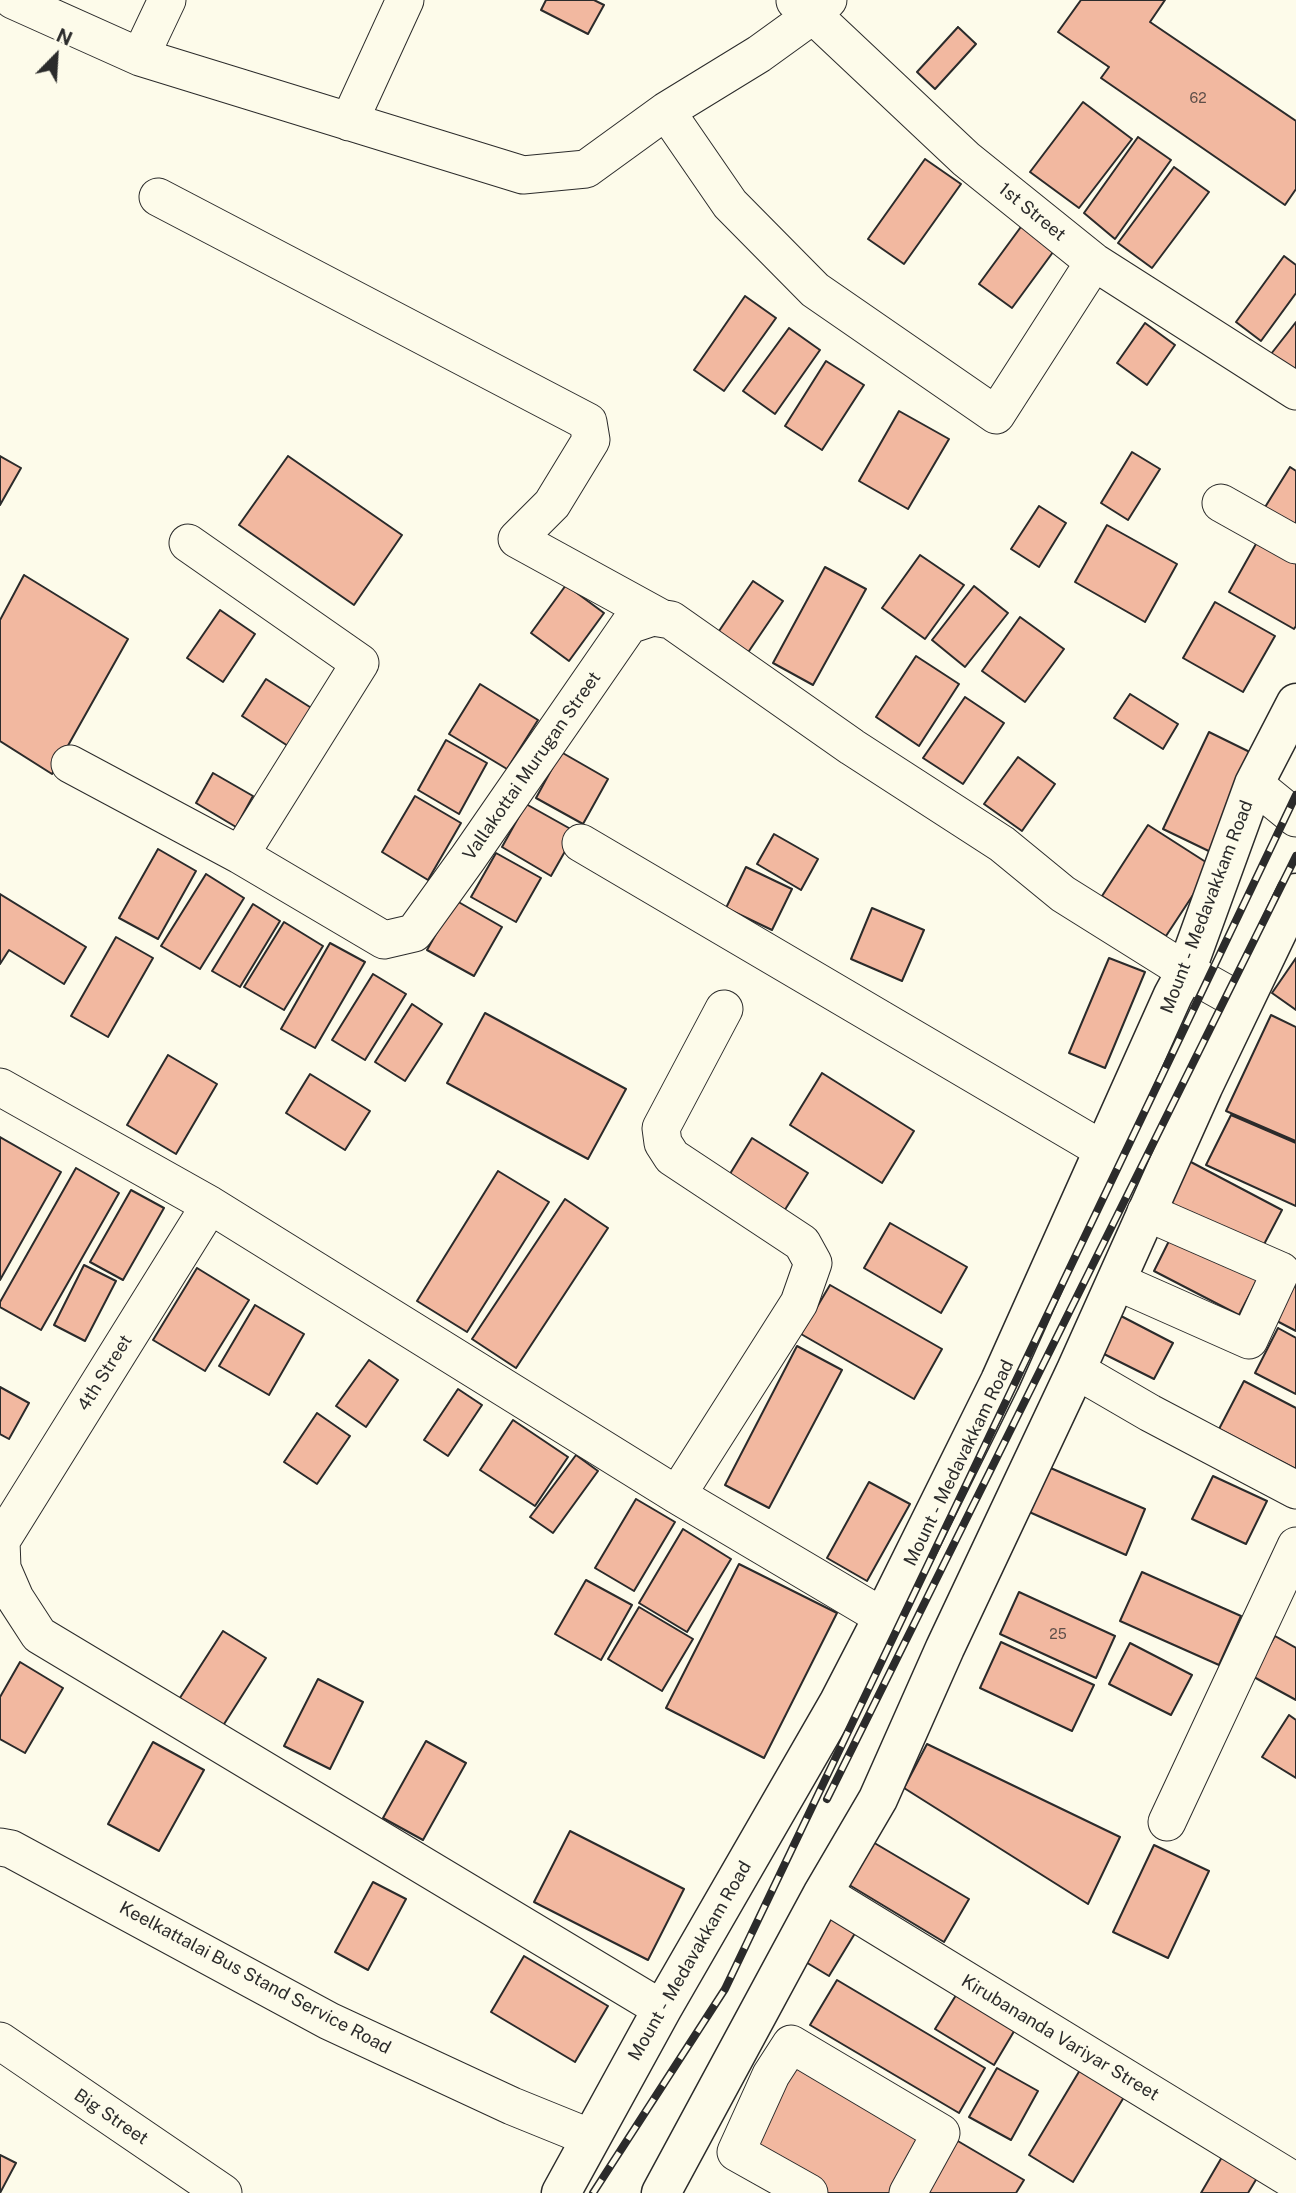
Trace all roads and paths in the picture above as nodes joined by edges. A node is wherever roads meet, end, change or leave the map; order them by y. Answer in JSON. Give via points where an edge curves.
{"nodes":[{"id":1,"x":13,"y":0,"type":"edge"},
{"id":2,"x":166,"y":0,"type":"edge"},
{"id":3,"x":405,"y":0,"type":"edge"},
{"id":4,"x":812,"y":5,"type":"edge"},
{"id":5,"x":140,"y":57,"type":"junction"},
{"id":6,"x":666,"y":111,"type":"junction"},
{"id":7,"x":349,"y":122,"type":"junction"},
{"id":8,"x":158,"y":197,"type":"dead end"},
{"id":9,"x":1094,"y":262,"type":"junction"},
{"id":10,"x":1296,"y":391,"type":"edge"},
{"id":11,"x":1221,"y":503,"type":"dead end"},
{"id":12,"x":188,"y":543,"type":"dead end"},
{"id":13,"x":1296,"y":545,"type":"edge"},
{"id":14,"x":661,"y":618,"type":"junction"},
{"id":15,"x":1296,"y":703,"type":"edge"},
{"id":16,"x":69,"y":764,"type":"dead end"},
{"id":17,"x":1254,"y":784,"type":"junction"},
{"id":18,"x":1296,"y":818,"type":"edge"},
{"id":19,"x":581,"y":843,"type":"dead end"},
{"id":20,"x":240,"y":855,"type":"junction"},
{"id":21,"x":1296,"y":893,"type":"edge"},
{"id":22,"x":1186,"y":971,"type":"junction"},
{"id":23,"x":1244,"y":1003,"type":"junction"},
{"id":24,"x":724,"y":1009,"type":"dead end"},
{"id":25,"x":0,"y":1087,"type":"edge"},
{"id":26,"x":1103,"y":1150,"type":"junction"},
{"id":27,"x":210,"y":1205,"type":"junction"},
{"id":28,"x":1146,"y":1213,"type":"junction"},
{"id":29,"x":1116,"y":1281,"type":"junction"},
{"id":30,"x":1076,"y":1370,"type":"junction"},
{"id":31,"x":1296,"y":1490,"type":"edge"},
{"id":32,"x":677,"y":1495,"type":"junction"},
{"id":33,"x":1,"y":1541,"type":"edge"},
{"id":34,"x":1296,"y":1546,"type":"edge"},
{"id":35,"x":883,"y":1617,"type":"junction"},
{"id":36,"x":1167,"y":1822,"type":"dead end"},
{"id":37,"x":0,"y":1847,"type":"edge"},
{"id":38,"x":823,"y":1893,"type":"junction"},
{"id":39,"x":662,"y":2009,"type":"junction"},
{"id":40,"x":0,"y":2041,"type":"edge"},
{"id":41,"x":735,"y":2057,"type":"junction"},
{"id":42,"x":771,"y":2075,"type":"junction"},
{"id":43,"x":591,"y":2138,"type":"junction"},
{"id":44,"x":1296,"y":2182,"type":"edge"},
{"id":45,"x":209,"y":2189,"type":"edge"},
{"id":46,"x":561,"y":2193,"type":"edge"},
{"id":47,"x":661,"y":2193,"type":"edge"},
{"id":48,"x":809,"y":2193,"type":"edge"},
{"id":49,"x":908,"y":2193,"type":"edge"}],
"edges":[{"from":1,"to":5,"type":"street"},
{"from":2,"to":5,"type":"street"},
{"from":3,"to":7,"type":"street"},
{"from":4,"to":6,"type":"street","via":[[759,54]]},
{"from":4,"to":9,"type":"street","name":"1st Street","via":[[966,159]]},
{"from":5,"to":7,"type":"street"},
{"from":6,"to":7,"type":"street","via":[[586,169],[523,175]]},
{"from":6,"to":9,"type":"street","via":[[730,204],[815,290],[996,415]]},
{"from":8,"to":14,"type":"street","via":[[588,422],[591,440],[552,504],[517,539]]},
{"from":9,"to":10,"type":"street","name":"1st Street"},
{"from":11,"to":13,"type":"street"},
{"from":12,"to":20,"type":"street","via":[[360,663]]},
{"from":14,"to":20,"type":"street","name":"Vallakottai Murugan Street","via":[[629,625],[414,933],[384,940]]},
{"from":14,"to":22,"type":"street","via":[[671,620],[852,747],[1002,844],[1063,894]]},
{"from":15,"to":17,"type":"main road","name":"Mount - Medavakkam Road"},
{"from":16,"to":20,"type":"street","name":"Vallakottai Murugan Street"},
{"from":17,"to":18,"type":"street"},
{"from":17,"to":22,"type":"main road","name":"Mount - Medavakkam Road"},
{"from":19,"to":26,"type":"street"},
{"from":21,"to":23,"type":"main road"},
{"from":22,"to":23,"type":"street"},
{"from":22,"to":26,"type":"main road","name":"Mount - Medavakkam Road"},
{"from":23,"to":28,"type":"main road"},
{"from":24,"to":32,"type":"street","via":[[661,1128],[663,1143],[672,1157],[802,1243],[813,1263],[799,1303]]},
{"from":25,"to":27,"type":"street"},
{"from":26,"to":35,"type":"main road","name":"Mount - Medavakkam Road","via":[[1000,1381]]},
{"from":27,"to":32,"type":"street"},
{"from":27,"to":33,"type":"street","name":"4th Street"},
{"from":28,"to":29,"type":"main road"},
{"from":28,"to":29,"type":"street","via":[[1281,1271],[1249,1340]]},
{"from":29,"to":30,"type":"main road"},
{"from":30,"to":31,"type":"street"},
{"from":30,"to":38,"type":"main road","via":[[878,1799]]},
{"from":32,"to":35,"type":"street"},
{"from":33,"to":39,"type":"street","via":[[2,1568],[39,1635]]},
{"from":34,"to":36,"type":"street"},
{"from":35,"to":39,"type":"main road","name":"Mount - Medavakkam Road"},
{"from":37,"to":43,"type":"street","name":"Keelkattalai Bus Stand Service Road","via":[[329,2021]]},
{"from":38,"to":41,"type":"main road"},
{"from":38,"to":44,"type":"street","name":"Kirubananda Variyar Street"},
{"from":39,"to":43,"type":"main road","name":"Mount - Medavakkam Road"},
{"from":40,"to":45,"type":"street","name":"Big Street"},
{"from":41,"to":42,"type":"street"},
{"from":41,"to":47,"type":"main road"},
{"from":42,"to":48,"type":"street","via":[[736,2152]]},
{"from":42,"to":49,"type":"street","via":[[791,2043],[941,2133]]},
{"from":43,"to":46,"type":"main road","name":"Mount - Medavakkam Road"}]}
